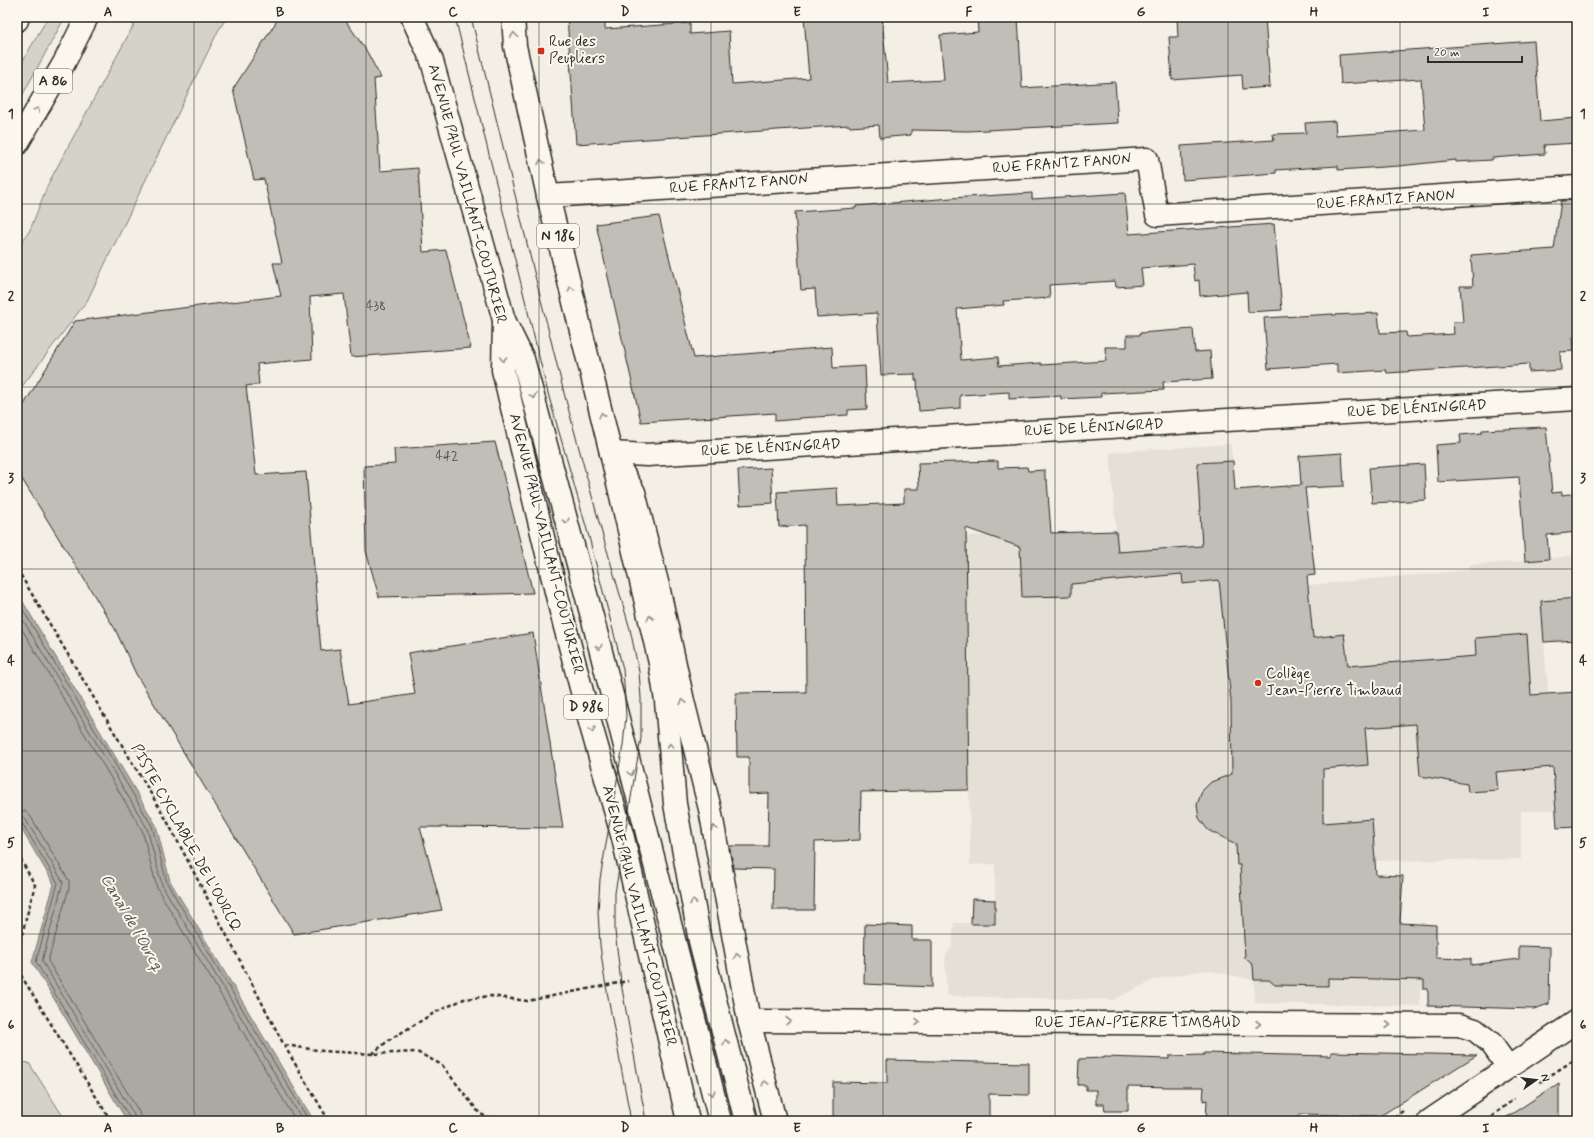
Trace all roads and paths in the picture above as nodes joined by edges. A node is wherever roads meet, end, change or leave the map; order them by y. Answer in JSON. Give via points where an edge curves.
{"nodes":[{"id":1,"x":87,"y":17,"type":"edge"},
{"id":2,"x":412,"y":17,"type":"edge"},
{"id":3,"x":513,"y":17,"type":"edge"},
{"id":4,"x":17,"y":144,"type":"edge"},
{"id":5,"x":1577,"y":187,"type":"edge"},
{"id":6,"x":548,"y":196,"type":"junction"},
{"id":7,"x":504,"y":320,"type":"junction"},
{"id":8,"x":1577,"y":399,"type":"edge"},
{"id":9,"x":611,"y":453,"type":"junction"},
{"id":10,"x":17,"y":569,"type":"edge"},
{"id":11,"x":17,"y":853,"type":"edge"},
{"id":12,"x":17,"y":953,"type":"edge"},
{"id":13,"x":17,"y":969,"type":"edge"},
{"id":14,"x":632,"y":981,"type":"dead end"},
{"id":15,"x":749,"y":1021,"type":"junction"},
{"id":16,"x":1577,"y":1021,"type":"edge"},
{"id":17,"x":284,"y":1045,"type":"junction"},
{"id":18,"x":372,"y":1054,"type":"junction"},
{"id":19,"x":1577,"y":1058,"type":"edge"},
{"id":20,"x":1508,"y":1067,"type":"junction"},
{"id":21,"x":1537,"y":1084,"type":"dead end"},
{"id":22,"x":681,"y":1092,"type":"junction"},
{"id":23,"x":1518,"y":1096,"type":"dead end"},
{"id":24,"x":111,"y":1121,"type":"edge"},
{"id":25,"x":329,"y":1121,"type":"edge"},
{"id":26,"x":498,"y":1121,"type":"edge"},
{"id":27,"x":682,"y":1121,"type":"edge"},
{"id":28,"x":688,"y":1121,"type":"edge"},
{"id":29,"x":720,"y":1121,"type":"edge"},
{"id":30,"x":746,"y":1121,"type":"edge"},
{"id":31,"x":774,"y":1121,"type":"edge"},
{"id":32,"x":1429,"y":1121,"type":"edge"},
{"id":33,"x":1486,"y":1121,"type":"edge"}],
"edges":[{"from":4,"to":1,"type":"main road","number":"A 86","one_way":true},
{"from":2,"to":7,"type":"main road","name":"AVENUE PAUL VAILLANT-COUTURIER","via":[[432,61]]},
{"from":6,"to":3,"type":"main road","number":"N 186","one_way":true,"via":[[516,46]]},
{"from":5,"to":6,"type":"main road","name":"RUE FRANTZ FANON","via":[[1157,215],[1147,158]]},
{"from":9,"to":6,"type":"main road","number":"N 186","one_way":true},
{"from":7,"to":22,"type":"main road","name":"AVENUE PAUL VAILLANT-COUTURIER","number":"D 986","one_way":true,"via":[[503,370],[559,604],[623,838]]},
{"from":7,"to":29,"type":"main road","one_way":true,"via":[[523,359],[594,624]]},
{"from":8,"to":9,"type":"main road","name":"RUE DE LÉNINGRAD","via":[[647,456]]},
{"from":15,"to":9,"type":"main road","one_way":true,"via":[[710,809],[658,586],[634,492]]},
{"from":30,"to":9,"type":"main road","one_way":true,"via":[[700,941],[675,804],[666,701],[660,664]]},
{"from":10,"to":17,"type":"path","name":"PISTE CYCLABLE DE L'OURCQ","via":[[166,819]]},
{"from":11,"to":12,"type":"path","via":[[36,885]]},
{"from":13,"to":24,"type":"path"},
{"from":14,"to":18,"type":"path","via":[[527,1001],[491,996],[464,999],[427,1017],[389,1040]]},
{"from":15,"to":20,"type":"main road","name":"RUE JEAN-PIERRE TIMBAUD","one_way":true,"via":[[1459,1025],[1475,1030],[1491,1043]]},
{"from":31,"to":15,"type":"main road","one_way":true},
{"from":16,"to":20,"type":"main road"},
{"from":17,"to":18,"type":"path","via":[[323,1051]]},
{"from":17,"to":25,"type":"path","name":"PISTE CYCLABLE DE L'OURCQ"},
{"from":18,"to":26,"type":"path","via":[[417,1052],[442,1065],[480,1114]]},
{"from":19,"to":21,"type":"path"},
{"from":20,"to":32,"type":"main road"},
{"from":22,"to":27,"type":"main road"},
{"from":22,"to":28,"type":"main road","name":"AVENUE PAUL VAILLANT-COUTURIER","number":"D 986"},
{"from":23,"to":33,"type":"path"}]}
